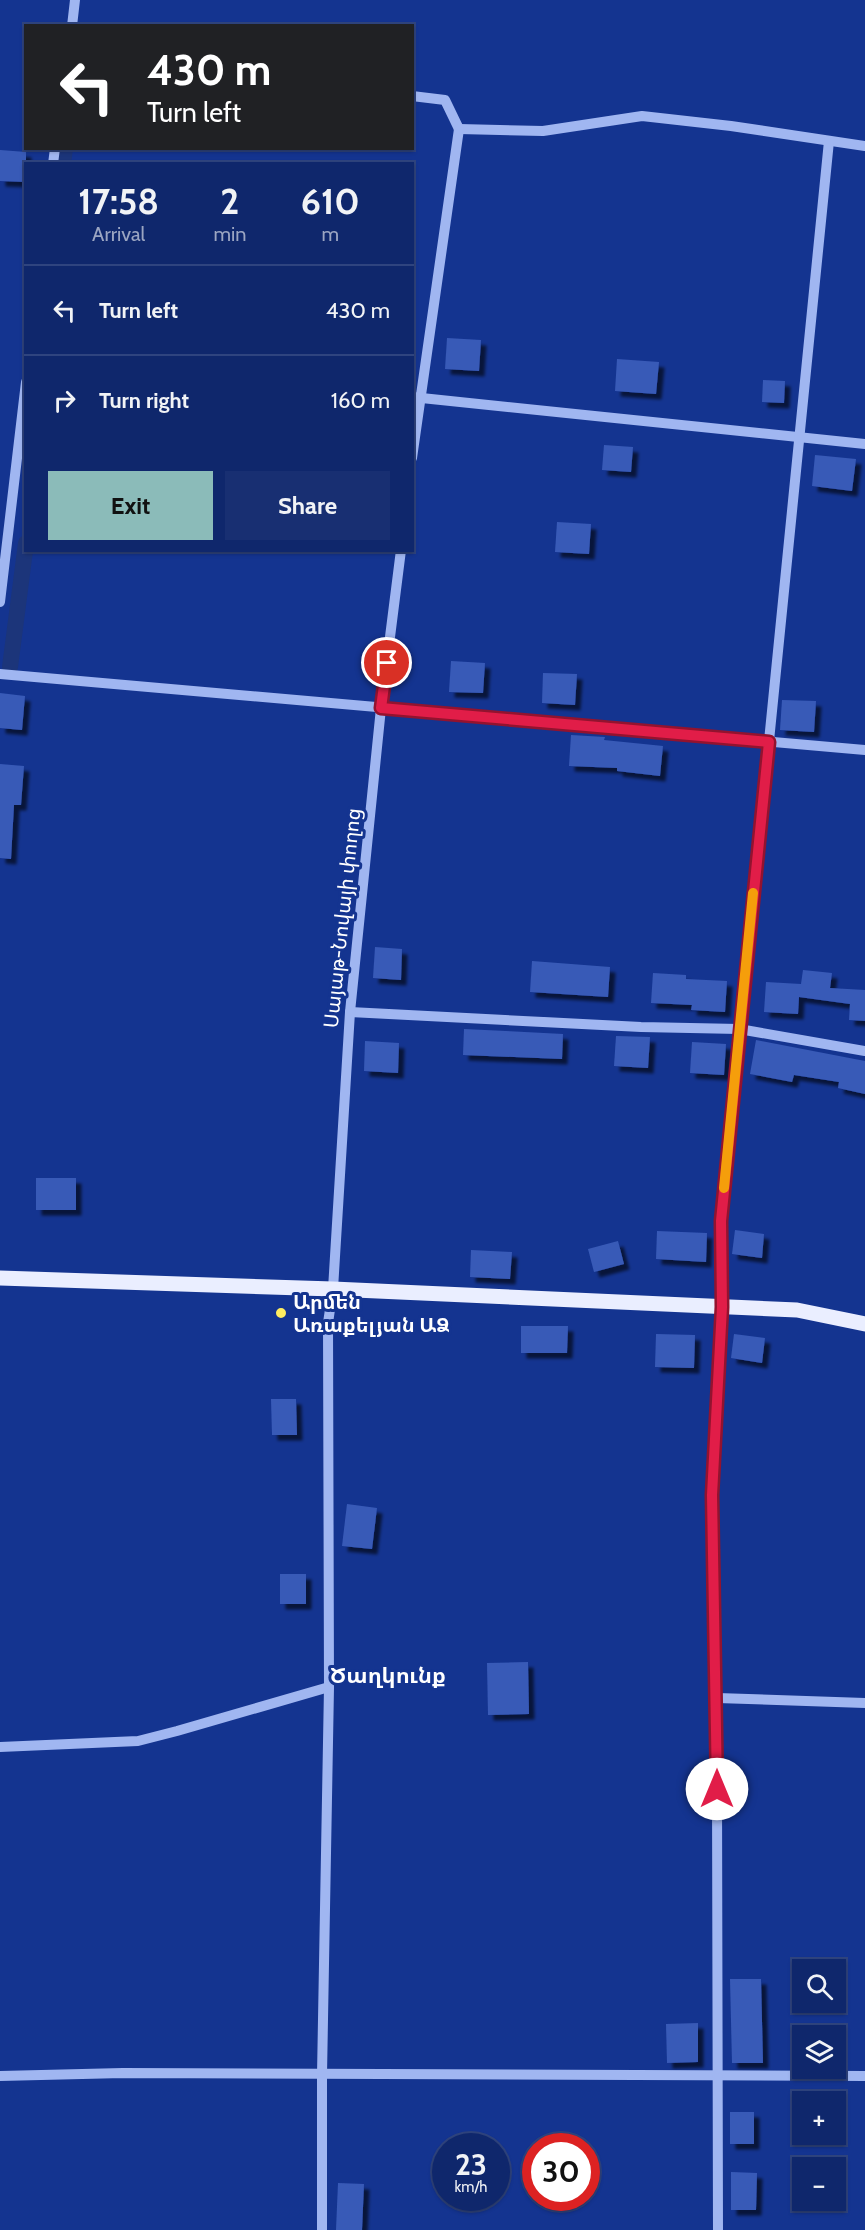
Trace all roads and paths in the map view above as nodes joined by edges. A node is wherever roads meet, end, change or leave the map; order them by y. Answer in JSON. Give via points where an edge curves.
{"nodes":[{"id":1,"x":75,"y":0,"type":"edge"},
{"id":2,"x":72,"y":24,"type":"edge"},
{"id":3,"x":414,"y":96,"type":"edge"},
{"id":4,"x":459,"y":129,"type":"junction"},
{"id":5,"x":829,"y":141,"type":"junction"},
{"id":6,"x":865,"y":146,"type":"edge"},
{"id":7,"x":416,"y":397,"type":"edge"},
{"id":8,"x":24,"y":398,"type":"edge"},
{"id":9,"x":414,"y":428,"type":"edge"},
{"id":10,"x":800,"y":436,"type":"junction"},
{"id":11,"x":865,"y":444,"type":"edge"},
{"id":12,"x":0,"y":494,"type":"edge"},
{"id":13,"x":12,"y":495,"type":"junction"},
{"id":14,"x":401,"y":552,"type":"edge"},
{"id":15,"x":0,"y":602,"type":"edge"},
{"id":16,"x":0,"y":674,"type":"edge"},
{"id":17,"x":381,"y":708,"type":"junction"},
{"id":18,"x":769,"y":742,"type":"junction"},
{"id":19,"x":865,"y":750,"type":"edge"},
{"id":20,"x":350,"y":1012,"type":"junction"},
{"id":21,"x":739,"y":1029,"type":"junction"},
{"id":22,"x":865,"y":1051,"type":"edge"},
{"id":23,"x":0,"y":1278,"type":"edge"},
{"id":24,"x":333,"y":1289,"type":"junction"},
{"id":25,"x":722,"y":1307,"type":"junction"},
{"id":26,"x":865,"y":1324,"type":"edge"},
{"id":27,"x":329,"y":1687,"type":"junction"},
{"id":28,"x":717,"y":1698,"type":"junction"},
{"id":29,"x":865,"y":1703,"type":"edge"},
{"id":30,"x":0,"y":1747,"type":"edge"},
{"id":31,"x":322,"y":2075,"type":"junction"},
{"id":32,"x":0,"y":2076,"type":"edge"},
{"id":33,"x":865,"y":2076,"type":"edge"},
{"id":34,"x":718,"y":2077,"type":"junction"},
{"id":35,"x":322,"y":2230,"type":"edge"},
{"id":36,"x":717,"y":2230,"type":"edge"}],
"edges":[{"from":1,"to":2,"type":"street"},
{"from":3,"to":4,"type":"street","via":[[445,100]]},
{"from":4,"to":5,"type":"street","via":[[543,131],[642,116]]},
{"from":4,"to":7,"type":"street"},
{"from":5,"to":6,"type":"street"},
{"from":5,"to":10,"type":"street"},
{"from":7,"to":9,"type":"street"},
{"from":7,"to":10,"type":"street"},
{"from":8,"to":13,"type":"street"},
{"from":10,"to":11,"type":"street"},
{"from":10,"to":18,"type":"street"},
{"from":12,"to":13,"type":"street"},
{"from":13,"to":15,"type":"street"},
{"from":14,"to":17,"type":"street","name":"Սայաթ-Նովայի փողոց"},
{"from":16,"to":17,"type":"street"},
{"from":17,"to":18,"type":"street"},
{"from":17,"to":20,"type":"street","name":"Սայաթ-Նովայի փողոց"},
{"from":18,"to":19,"type":"street"},
{"from":18,"to":21,"type":"street"},
{"from":20,"to":21,"type":"street"},
{"from":20,"to":24,"type":"street","name":"Սայաթ-Նովայի փողոց"},
{"from":21,"to":22,"type":"street"},
{"from":21,"to":25,"type":"street","via":[[721,1221]]},
{"from":23,"to":24,"type":"main road"},
{"from":24,"to":25,"type":"main road"},
{"from":24,"to":27,"type":"street","name":"Սայաթ-Նովայի փողոց","via":[[328,1323]]},
{"from":25,"to":26,"type":"main road","via":[[797,1310]]},
{"from":25,"to":28,"type":"street","via":[[712,1495]]},
{"from":27,"to":30,"type":"street","via":[[138,1740]]},
{"from":27,"to":31,"type":"street","name":"Սայաթ-Նովայի փողոց"},
{"from":28,"to":29,"type":"street"},
{"from":28,"to":34,"type":"street"},
{"from":31,"to":32,"type":"street"},
{"from":31,"to":34,"type":"street"},
{"from":31,"to":35,"type":"street","name":"Սայաթ-Նովայի փողոց"},
{"from":33,"to":34,"type":"street"},
{"from":34,"to":36,"type":"street"}]}
